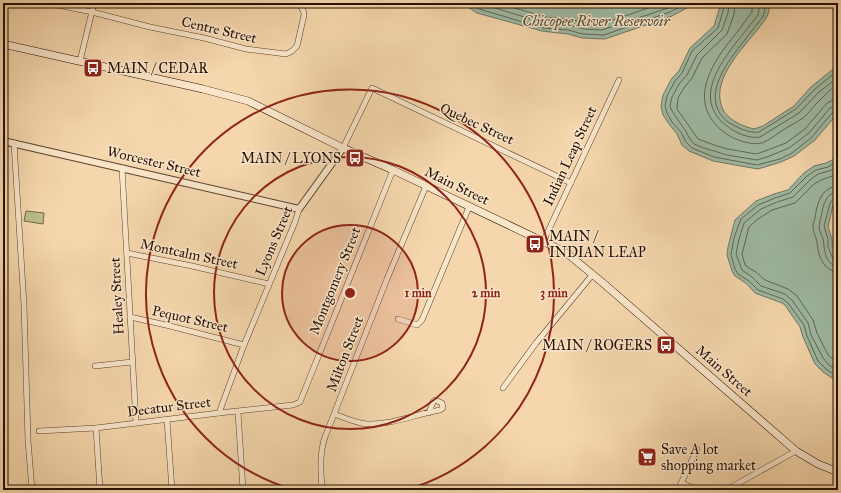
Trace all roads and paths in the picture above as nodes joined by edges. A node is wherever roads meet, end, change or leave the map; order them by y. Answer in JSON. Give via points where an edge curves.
{"nodes":[{"id":1,"x":48,"y":3,"type":"edge"},
{"id":2,"x":94,"y":3,"type":"edge"},
{"id":3,"x":294,"y":3,"type":"edge"},
{"id":4,"x":92,"y":12,"type":"junction"},
{"id":5,"x":3,"y":44,"type":"edge"},
{"id":6,"x":80,"y":61,"type":"junction"},
{"id":7,"x":619,"y":80,"type":"dead end"},
{"id":8,"x":372,"y":88,"type":"joint"},
{"id":9,"x":3,"y":141,"type":"edge"},
{"id":10,"x":14,"y":143,"type":"junction"},
{"id":11,"x":344,"y":148,"type":"junction"},
{"id":12,"x":122,"y":168,"type":"junction"},
{"id":13,"x":393,"y":170,"type":"junction"},
{"id":14,"x":571,"y":183,"type":"junction"},
{"id":15,"x":426,"y":186,"type":"junction"},
{"id":16,"x":469,"y":207,"type":"junction"},
{"id":17,"x":299,"y":209,"type":"junction"},
{"id":18,"x":543,"y":242,"type":"junction"},
{"id":19,"x":127,"y":253,"type":"junction"},
{"id":20,"x":593,"y":274,"type":"junction"},
{"id":21,"x":269,"y":284,"type":"junction"},
{"id":22,"x":130,"y":317,"type":"junction"},
{"id":23,"x":398,"y":319,"type":"dead end"},
{"id":24,"x":244,"y":345,"type":"junction"},
{"id":25,"x":132,"y":362,"type":"junction"},
{"id":26,"x":95,"y":366,"type":"dead end"},
{"id":27,"x":503,"y":388,"type":"dead end"},
{"id":28,"x":300,"y":402,"type":"joint"},
{"id":29,"x":238,"y":412,"type":"junction"},
{"id":30,"x":220,"y":413,"type":"junction"},
{"id":31,"x":429,"y":413,"type":"dead end"},
{"id":32,"x":334,"y":414,"type":"junction"},
{"id":33,"x":166,"y":420,"type":"junction"},
{"id":34,"x":136,"y":423,"type":"junction"},
{"id":35,"x":96,"y":428,"type":"junction"},
{"id":36,"x":39,"y":431,"type":"dead end"},
{"id":37,"x":697,"y":449,"type":"dead end"},
{"id":38,"x":796,"y":451,"type":"junction"},
{"id":39,"x":838,"y":472,"type":"edge"},
{"id":40,"x":681,"y":483,"type":"junction"},
{"id":41,"x":32,"y":490,"type":"edge"},
{"id":42,"x":100,"y":490,"type":"edge"},
{"id":43,"x":172,"y":490,"type":"edge"},
{"id":44,"x":243,"y":490,"type":"edge"},
{"id":45,"x":322,"y":490,"type":"edge"},
{"id":46,"x":678,"y":490,"type":"edge"},
{"id":47,"x":699,"y":490,"type":"edge"},
{"id":48,"x":726,"y":490,"type":"edge"}],
"edges":[{"from":1,"to":4,"type":"street","name":"Centre Street"},
{"from":2,"to":4,"type":"street"},
{"from":3,"to":4,"type":"street","name":"Centre Street","via":[[302,8],[304,15],[297,46],[286,54],[246,49]]},
{"from":4,"to":6,"type":"street"},
{"from":5,"to":6,"type":"main road","name":"Main Street"},
{"from":6,"to":11,"type":"main road","name":"Main Street","via":[[248,101]]},
{"from":7,"to":14,"type":"street","name":"Indian Leap Street"},
{"from":8,"to":11,"type":"street","name":"Lyons Street"},
{"from":8,"to":14,"type":"street","name":"Quebec Street"},
{"from":9,"to":10,"type":"street","name":"Worcester Street"},
{"from":10,"to":12,"type":"street","name":"Worcester Street"},
{"from":10,"to":41,"type":"street"},
{"from":11,"to":13,"type":"main road","name":"Main Street"},
{"from":11,"to":17,"type":"street","name":"Lyons Street"},
{"from":12,"to":17,"type":"street","name":"Worcester Street"},
{"from":12,"to":19,"type":"street","name":"Healey Street"},
{"from":13,"to":15,"type":"main road","name":"Main Street"},
{"from":13,"to":28,"type":"street","name":"Montgomery Street"},
{"from":14,"to":18,"type":"street","name":"Indian Leap Street"},
{"from":15,"to":16,"type":"main road","name":"Main Street"},
{"from":15,"to":32,"type":"street","name":"Milton Street"},
{"from":16,"to":18,"type":"main road","name":"Main Street"},
{"from":16,"to":23,"type":"street","via":[[422,320],[417,325]]},
{"from":17,"to":21,"type":"street","name":"Lyons Street"},
{"from":18,"to":20,"type":"main road","name":"Main Street","via":[[569,255]]},
{"from":19,"to":21,"type":"street","name":"Montcalm Street"},
{"from":19,"to":22,"type":"street","name":"Healey Street"},
{"from":20,"to":27,"type":"street"},
{"from":20,"to":38,"type":"main road","name":"Main Street"},
{"from":21,"to":24,"type":"street","name":"Lyons Street"},
{"from":22,"to":24,"type":"street","name":"Pequot Street"},
{"from":22,"to":25,"type":"street","name":"Healey Street"},
{"from":24,"to":30,"type":"street","name":"Lyons Street"},
{"from":25,"to":26,"type":"street"},
{"from":25,"to":34,"type":"street","name":"Healey Street"},
{"from":28,"to":29,"type":"street","name":"Decatur Street"},
{"from":29,"to":30,"type":"street","name":"Decatur Street"},
{"from":29,"to":44,"type":"street"},
{"from":30,"to":33,"type":"street","name":"Decatur Street"},
{"from":31,"to":32,"type":"street","via":[[366,424]]},
{"from":32,"to":45,"type":"street","name":"Milton Street","via":[[321,451]]},
{"from":33,"to":34,"type":"street","name":"Decatur Street"},
{"from":33,"to":43,"type":"street"},
{"from":34,"to":35,"type":"street","name":"Decatur Street"},
{"from":35,"to":36,"type":"street","name":"Decatur Street"},
{"from":35,"to":42,"type":"street"},
{"from":37,"to":40,"type":"street"},
{"from":38,"to":39,"type":"main road","name":"Main Street"},
{"from":38,"to":48,"type":"street"},
{"from":40,"to":46,"type":"street"},
{"from":40,"to":47,"type":"street"}]}
